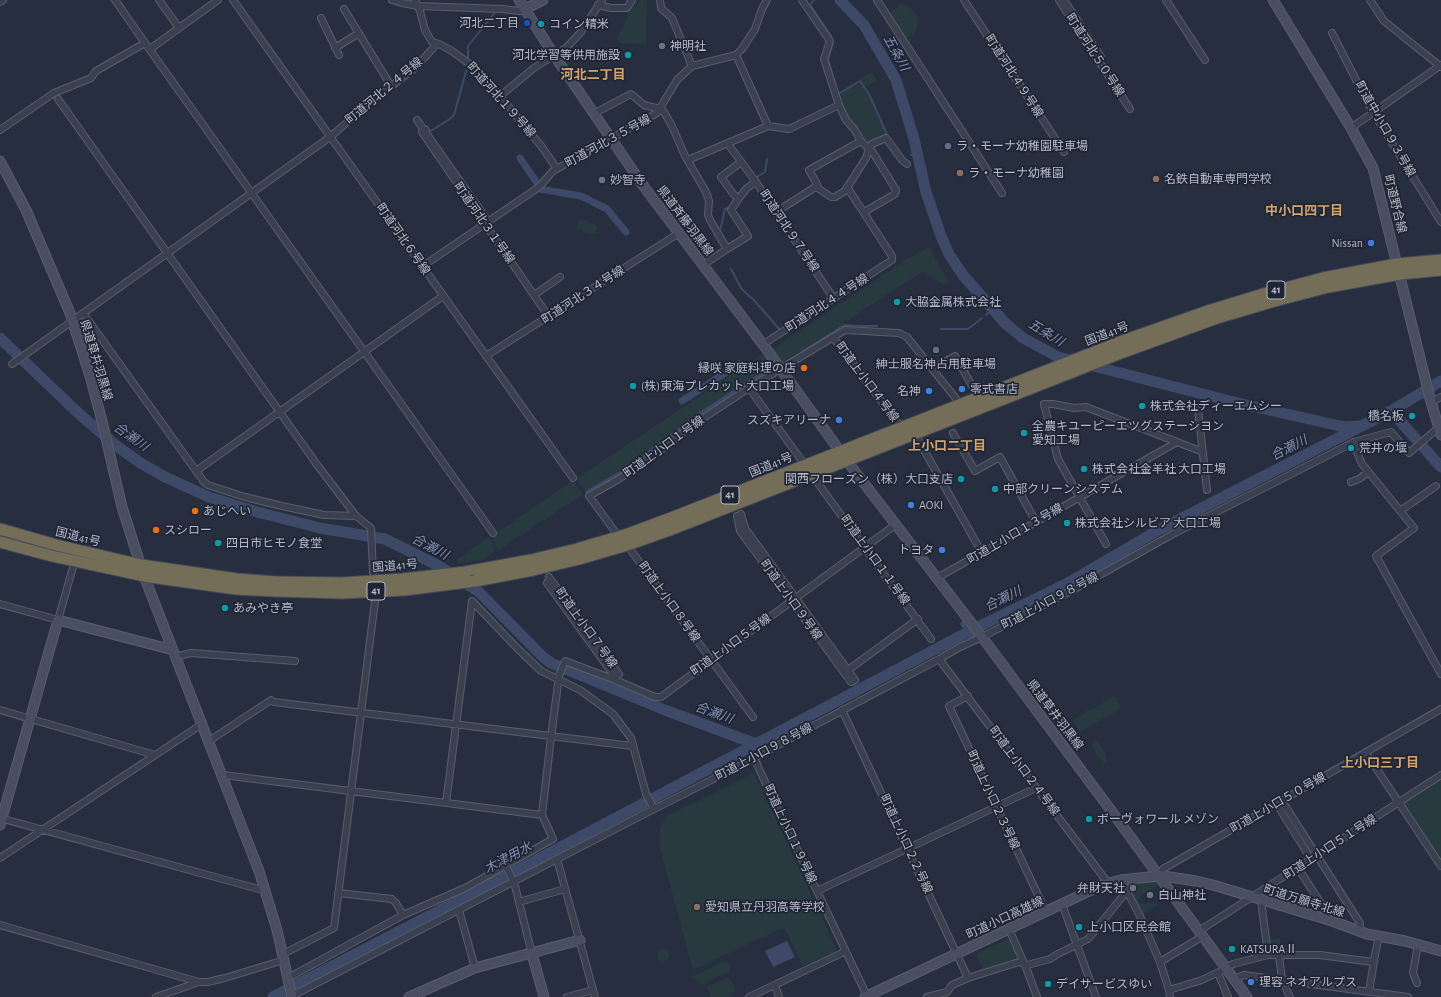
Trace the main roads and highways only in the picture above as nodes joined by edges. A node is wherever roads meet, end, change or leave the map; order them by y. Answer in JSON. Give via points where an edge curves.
{"nodes":[{"id":1,"x":1441,"y":260,"type":"edge"},
{"id":2,"x":1399,"y":269,"type":"junction"},
{"id":3,"x":1441,"y":270,"type":"edge"},
{"id":4,"x":1032,"y":383,"type":"junction"},
{"id":5,"x":0,"y":530,"type":"edge"},
{"id":6,"x":623,"y":541,"type":"junction"},
{"id":7,"x":0,"y":542,"type":"edge"},
{"id":8,"x":275,"y":586,"type":"junction"}],
"edges":[{"from":1,"to":2,"type":"highway","name":"国道41号","number":"41"},
{"from":2,"to":3,"type":"highway","name":"国道41号","number":"41"},
{"from":2,"to":4,"type":"highway","name":"国道41号","number":"41","via":[[1271,302],[1119,348]]},
{"from":4,"to":6,"type":"highway","name":"国道41号","number":"41","via":[[979,398],[901,427],[671,518]]},
{"from":4,"to":6,"type":"highway","name":"国道41号","number":"41","via":[[915,434],[675,528]]},
{"from":5,"to":8,"type":"highway","name":"国道41号","number":"41","via":[[140,564]]},
{"from":6,"to":8,"type":"highway","name":"国道41号","number":"41","bridge":true,"via":[[459,573],[403,579]]},
{"from":7,"to":8,"type":"highway","name":"国道41号","number":"41","via":[[144,576],[236,589]]}]}
